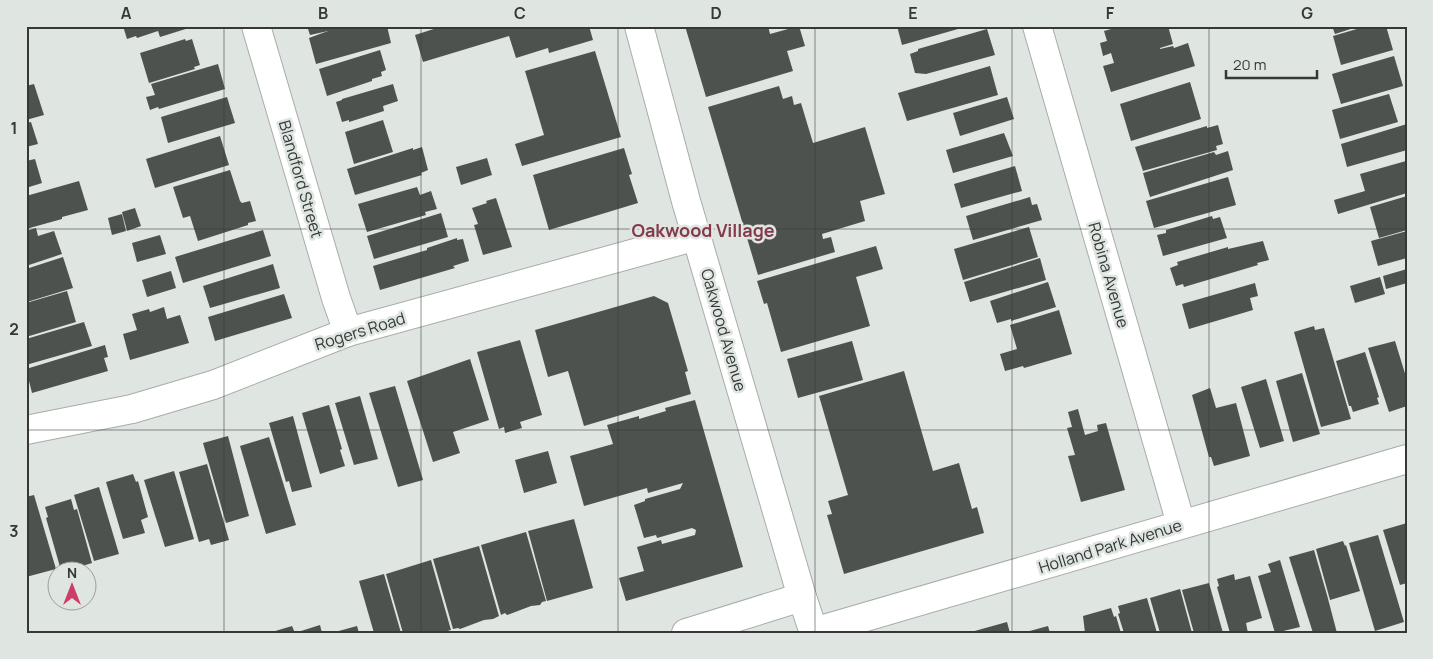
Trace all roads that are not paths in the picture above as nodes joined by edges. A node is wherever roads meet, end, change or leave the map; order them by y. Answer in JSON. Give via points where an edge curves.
{"nodes":[{"id":1,"x":256,"y":26,"type":"edge"},
{"id":2,"x":639,"y":26,"type":"edge"},
{"id":3,"x":1037,"y":26,"type":"edge"},
{"id":4,"x":697,"y":236,"type":"junction"},
{"id":5,"x":348,"y":332,"type":"junction"},
{"id":6,"x":26,"y":430,"type":"edge"},
{"id":7,"x":1407,"y":459,"type":"edge"},
{"id":8,"x":1182,"y":524,"type":"junction"},
{"id":9,"x":802,"y":597,"type":"junction"},
{"id":10,"x":814,"y":632,"type":"edge"},
{"id":11,"x":686,"y":633,"type":"edge"}],
"edges":[{"from":1,"to":5,"type":"street","name":"Blandford Street"},
{"from":2,"to":4,"type":"street","name":"Oakwood Avenue"},
{"from":3,"to":8,"type":"street","name":"Robina Avenue"},
{"from":4,"to":5,"type":"street","name":"Rogers Road"},
{"from":4,"to":9,"type":"street","name":"Oakwood Avenue"},
{"from":5,"to":6,"type":"street","name":"Rogers Road","via":[[213,385],[132,409]]},
{"from":7,"to":8,"type":"street","name":"Holland Park Avenue"},
{"from":8,"to":10,"type":"street","name":"Holland Park Avenue"},
{"from":9,"to":10,"type":"street","name":"Oakwood Avenue"},
{"from":9,"to":11,"type":"street"}]}
